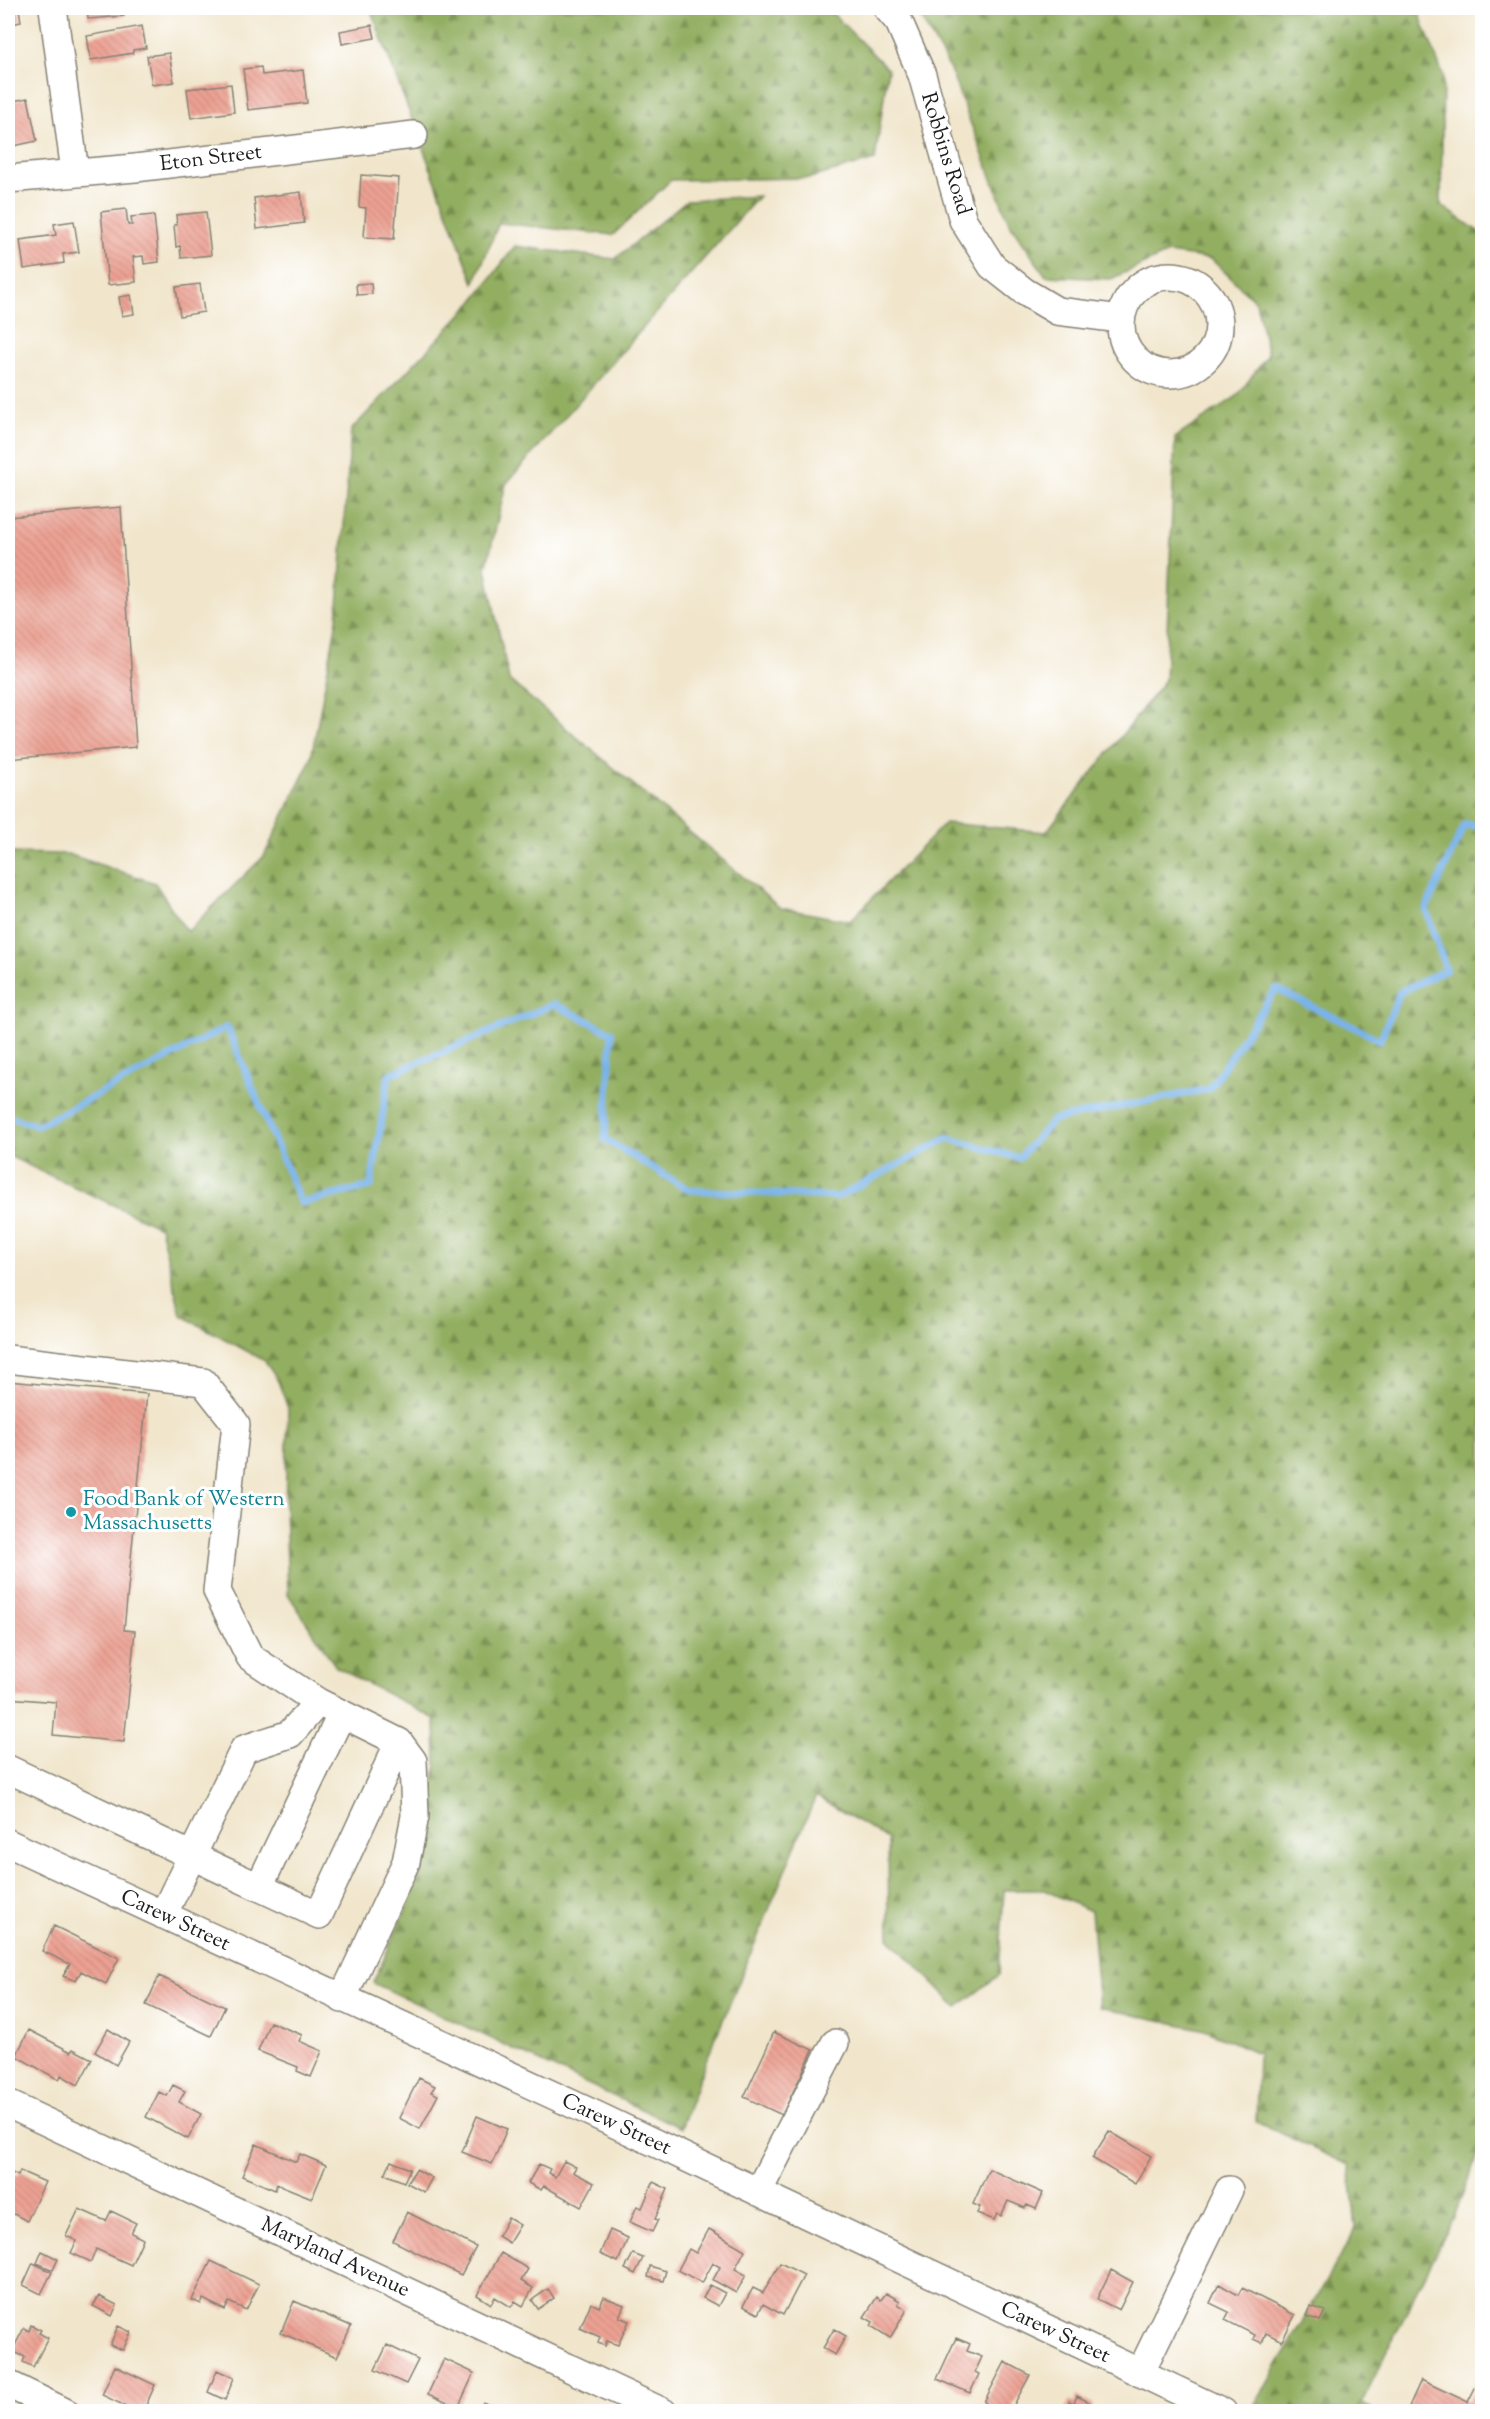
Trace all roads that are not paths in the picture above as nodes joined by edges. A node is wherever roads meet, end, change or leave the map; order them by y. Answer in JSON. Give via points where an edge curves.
{"nodes":[{"id":1,"x":53,"y":8,"type":"edge"},
{"id":2,"x":887,"y":8,"type":"edge"},
{"id":3,"x":414,"y":135,"type":"dead end"},
{"id":4,"x":75,"y":172,"type":"junction"},
{"id":5,"x":8,"y":179,"type":"edge"},
{"id":6,"x":1121,"y":319,"type":"dead end"},
{"id":7,"x":8,"y":1359,"type":"edge"},
{"id":8,"x":330,"y":1709,"type":"junction"},
{"id":9,"x":399,"y":1742,"type":"junction"},
{"id":10,"x":8,"y":1769,"type":"edge"},
{"id":11,"x":8,"y":1843,"type":"edge"},
{"id":12,"x":192,"y":1856,"type":"junction"},
{"id":13,"x":259,"y":1887,"type":"junction"},
{"id":14,"x":163,"y":1916,"type":"junction"},
{"id":15,"x":342,"y":1999,"type":"junction"},
{"id":16,"x":835,"y":2043,"type":"dead end"},
{"id":17,"x":8,"y":2104,"type":"edge"},
{"id":18,"x":1229,"y":2190,"type":"dead end"},
{"id":19,"x":758,"y":2192,"type":"junction"},
{"id":20,"x":1140,"y":2373,"type":"junction"},
{"id":21,"x":8,"y":2384,"type":"edge"},
{"id":22,"x":65,"y":2412,"type":"edge"},
{"id":23,"x":663,"y":2412,"type":"edge"},
{"id":24,"x":1223,"y":2412,"type":"edge"}],
"edges":[{"from":1,"to":4,"type":"street"},
{"from":2,"to":6,"type":"street","name":"Robbins Road","via":[[899,22],[922,75],[963,220],[992,266],[1057,311]]},
{"from":3,"to":4,"type":"street","name":"Eton Street"},
{"from":4,"to":5,"type":"street","name":"Eton Street"},
{"from":7,"to":8,"type":"street","via":[[203,1382],[236,1424],[217,1591],[250,1657]]},
{"from":8,"to":9,"type":"street"},
{"from":8,"to":12,"type":"street","via":[[290,1734],[244,1749]]},
{"from":8,"to":13,"type":"street"},
{"from":9,"to":13,"type":"street","via":[[319,1915]]},
{"from":9,"to":15,"type":"street","via":[[413,1761],[415,1816],[406,1862]]},
{"from":10,"to":12,"type":"street"},
{"from":11,"to":14,"type":"street","name":"Carew Street"},
{"from":12,"to":13,"type":"street"},
{"from":12,"to":14,"type":"street"},
{"from":14,"to":15,"type":"street","name":"Carew Street"},
{"from":15,"to":19,"type":"street","name":"Carew Street"},
{"from":16,"to":19,"type":"street"},
{"from":17,"to":23,"type":"street","name":"Maryland Avenue"},
{"from":18,"to":20,"type":"street"},
{"from":19,"to":20,"type":"street","name":"Carew Street"},
{"from":20,"to":24,"type":"street","name":"Carew Street"},
{"from":21,"to":22,"type":"street"}]}
